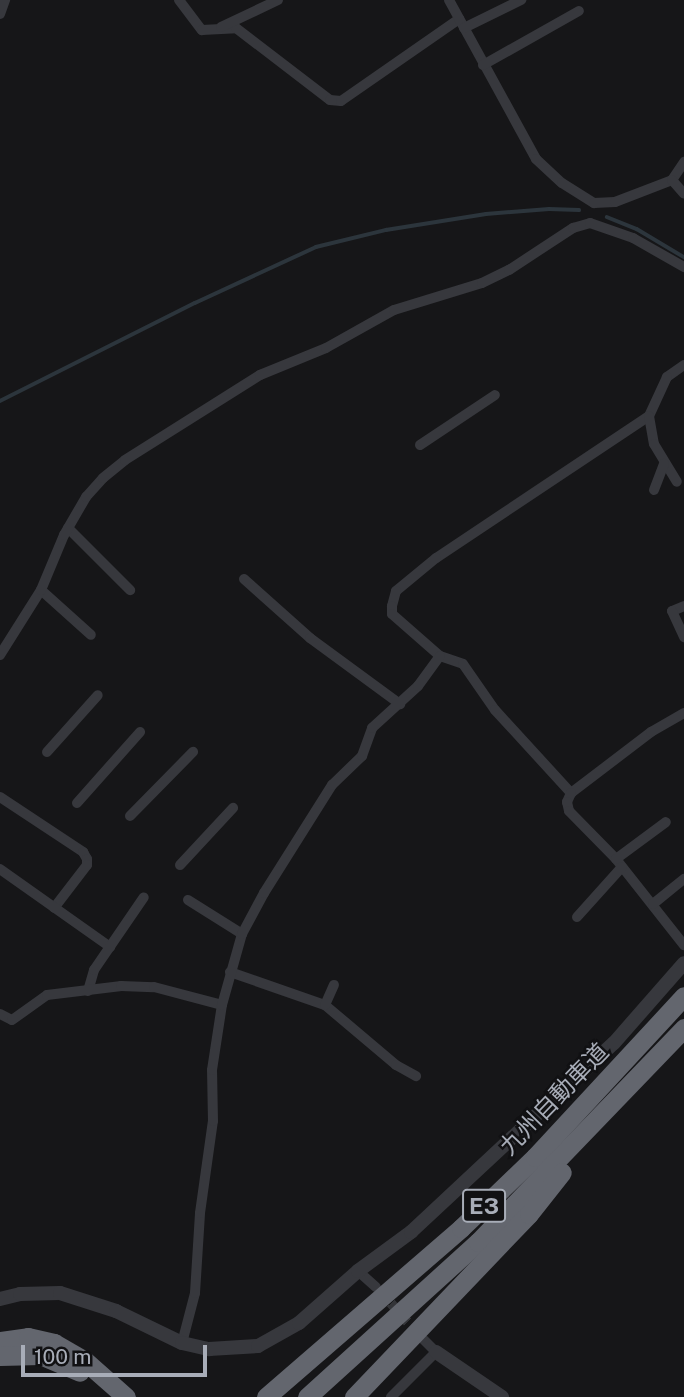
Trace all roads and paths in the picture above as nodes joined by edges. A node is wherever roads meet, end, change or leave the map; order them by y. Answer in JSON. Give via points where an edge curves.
{"nodes":[{"id":1,"x":5,"y":0,"type":"edge"},
{"id":2,"x":179,"y":0,"type":"edge"},
{"id":3,"x":278,"y":0,"type":"edge"},
{"id":4,"x":449,"y":0,"type":"edge"},
{"id":5,"x":521,"y":0,"type":"edge"},
{"id":6,"x":579,"y":11,"type":"dead end"},
{"id":7,"x":0,"y":14,"type":"edge"},
{"id":8,"x":461,"y":24,"type":"junction"},
{"id":9,"x":212,"y":31,"type":"junction"},
{"id":10,"x":483,"y":65,"type":"junction"},
{"id":11,"x":684,"y":162,"type":"edge"},
{"id":12,"x":672,"y":180,"type":"junction"},
{"id":13,"x":684,"y":194,"type":"edge"},
{"id":14,"x":594,"y":203,"type":"junction"},
{"id":15,"x":590,"y":223,"type":"junction"},
{"id":16,"x":684,"y":267,"type":"edge"},
{"id":17,"x":684,"y":365,"type":"edge"},
{"id":18,"x":495,"y":395,"type":"dead end"},
{"id":19,"x":649,"y":416,"type":"junction"},
{"id":20,"x":420,"y":445,"type":"dead end"},
{"id":21,"x":664,"y":464,"type":"junction"},
{"id":22,"x":677,"y":482,"type":"dead end"},
{"id":23,"x":654,"y":490,"type":"dead end"},
{"id":24,"x":68,"y":528,"type":"junction"},
{"id":25,"x":244,"y":579,"type":"dead end"},
{"id":26,"x":41,"y":590,"type":"junction"},
{"id":27,"x":130,"y":590,"type":"dead end"},
{"id":28,"x":684,"y":606,"type":"edge"},
{"id":29,"x":91,"y":635,"type":"dead end"},
{"id":30,"x":684,"y":637,"type":"edge"},
{"id":31,"x":0,"y":654,"type":"edge"},
{"id":32,"x":440,"y":656,"type":"junction"},
{"id":33,"x":98,"y":695,"type":"dead end"},
{"id":34,"x":400,"y":704,"type":"junction"},
{"id":35,"x":684,"y":713,"type":"edge"},
{"id":36,"x":140,"y":732,"type":"dead end"},
{"id":37,"x":193,"y":751,"type":"dead end"},
{"id":38,"x":47,"y":752,"type":"dead end"},
{"id":39,"x":570,"y":793,"type":"junction"},
{"id":40,"x":0,"y":797,"type":"edge"},
{"id":41,"x":77,"y":803,"type":"dead end"},
{"id":42,"x":233,"y":808,"type":"dead end"},
{"id":43,"x":130,"y":816,"type":"dead end"},
{"id":44,"x":666,"y":822,"type":"dead end"},
{"id":45,"x":619,"y":863,"type":"junction"},
{"id":46,"x":180,"y":865,"type":"dead end"},
{"id":47,"x":0,"y":869,"type":"edge"},
{"id":48,"x":684,"y":879,"type":"edge"},
{"id":49,"x":144,"y":897,"type":"dead end"},
{"id":50,"x":188,"y":900,"type":"dead end"},
{"id":51,"x":653,"y":904,"type":"junction"},
{"id":52,"x":54,"y":908,"type":"junction"},
{"id":53,"x":577,"y":917,"type":"dead end"},
{"id":54,"x":242,"y":934,"type":"junction"},
{"id":55,"x":684,"y":945,"type":"edge"},
{"id":56,"x":110,"y":947,"type":"junction"},
{"id":57,"x":684,"y":963,"type":"edge"},
{"id":58,"x":230,"y":972,"type":"junction"},
{"id":59,"x":334,"y":985,"type":"dead end"},
{"id":60,"x":88,"y":991,"type":"junction"},
{"id":61,"x":684,"y":996,"type":"edge"},
{"id":62,"x":222,"y":1005,"type":"junction"},
{"id":63,"x":325,"y":1005,"type":"junction"},
{"id":64,"x":0,"y":1014,"type":"edge"},
{"id":65,"x":684,"y":1028,"type":"edge"},
{"id":66,"x":416,"y":1076,"type":"dead end"},
{"id":67,"x":631,"y":1086,"type":"junction"},
{"id":68,"x":358,"y":1271,"type":"junction"},
{"id":69,"x":376,"y":1287,"type":"tunnel mouth"},
{"id":70,"x":0,"y":1299,"type":"edge"},
{"id":71,"x":423,"y":1339,"type":"tunnel mouth"},
{"id":72,"x":0,"y":1341,"type":"edge"},
{"id":73,"x":182,"y":1343,"type":"junction"},
{"id":74,"x":436,"y":1353,"type":"junction"},
{"id":75,"x":0,"y":1356,"type":"edge"},
{"id":76,"x":110,"y":1397,"type":"edge"},
{"id":77,"x":126,"y":1397,"type":"edge"},
{"id":78,"x":266,"y":1397,"type":"edge"},
{"id":79,"x":307,"y":1397,"type":"edge"},
{"id":80,"x":354,"y":1397,"type":"edge"},
{"id":81,"x":391,"y":1397,"type":"edge"},
{"id":82,"x":502,"y":1397,"type":"edge"}],
"edges":[{"from":1,"to":7,"type":"street"},
{"from":2,"to":9,"type":"street","via":[[202,30]]},
{"from":3,"to":9,"type":"street"},
{"from":4,"to":8,"type":"street"},
{"from":5,"to":8,"type":"street"},
{"from":6,"to":10,"type":"street"},
{"from":8,"to":9,"type":"street","via":[[341,101],[330,100],[236,28]]},
{"from":8,"to":10,"type":"street"},
{"from":10,"to":14,"type":"street","via":[[536,159]]},
{"from":11,"to":12,"type":"street"},
{"from":12,"to":13,"type":"street"},
{"from":12,"to":14,"type":"street","via":[[615,202]]},
{"from":14,"to":15,"type":"street"},
{"from":15,"to":16,"type":"street","via":[[633,238]]},
{"from":15,"to":24,"type":"street","via":[[573,228],[482,283],[394,310],[326,348],[260,375],[125,460],[86,497]]},
{"from":17,"to":19,"type":"street","via":[[667,377]]},
{"from":18,"to":20,"type":"street"},
{"from":19,"to":21,"type":"street","via":[[654,444]]},
{"from":19,"to":32,"type":"street","via":[[492,520],[396,591],[392,614]]},
{"from":21,"to":22,"type":"street"},
{"from":21,"to":23,"type":"street"},
{"from":24,"to":26,"type":"street"},
{"from":24,"to":27,"type":"street"},
{"from":25,"to":34,"type":"street","via":[[310,638]]},
{"from":26,"to":29,"type":"street"},
{"from":26,"to":31,"type":"street"},
{"from":28,"to":30,"type":"street","via":[[672,611]]},
{"from":32,"to":34,"type":"street"},
{"from":32,"to":39,"type":"street","via":[[463,664],[495,710]]},
{"from":33,"to":38,"type":"street"},
{"from":34,"to":54,"type":"street","via":[[372,728],[362,756],[332,785]]},
{"from":35,"to":39,"type":"street"},
{"from":36,"to":41,"type":"street"},
{"from":37,"to":43,"type":"street"},
{"from":39,"to":45,"type":"street","via":[[569,811]]},
{"from":40,"to":52,"type":"street","via":[[88,859]]},
{"from":42,"to":46,"type":"street"},
{"from":44,"to":45,"type":"street"},
{"from":45,"to":51,"type":"street"},
{"from":45,"to":53,"type":"street"},
{"from":47,"to":52,"type":"street"},
{"from":48,"to":51,"type":"street"},
{"from":49,"to":56,"type":"street"},
{"from":50,"to":54,"type":"street"},
{"from":51,"to":55,"type":"street"},
{"from":52,"to":56,"type":"street"},
{"from":54,"to":58,"type":"street"},
{"from":56,"to":60,"type":"street","via":[[93,970]]},
{"from":57,"to":68,"type":"street","via":[[604,1052],[411,1231]]},
{"from":58,"to":62,"type":"street"},
{"from":58,"to":63,"type":"street"},
{"from":59,"to":63,"type":"street"},
{"from":60,"to":62,"type":"street","via":[[154,988]]},
{"from":60,"to":64,"type":"street","via":[[47,995],[18,1019]]},
{"from":61,"to":78,"type":"highway","name":"九州自動車道","number":"E3","via":[[516,1174]]},
{"from":62,"to":73,"type":"street","via":[[212,1070],[213,1121],[195,1293]]},
{"from":63,"to":66,"type":"street","via":[[396,1065]]},
{"from":65,"to":67,"type":"highway","name":"九州自動車道","number":"E3"},
{"from":67,"to":79,"type":"highway","name":"九州自動車道","number":"E3","via":[[478,1242]]},
{"from":67,"to":80,"type":"highway","via":[[529,1214]]},
{"from":68,"to":69,"type":"street"},
{"from":68,"to":73,"type":"street","via":[[299,1323],[258,1346],[209,1349]]},
{"from":70,"to":73,"type":"street","via":[[60,1293],[116,1311]]},
{"from":71,"to":74,"type":"street"},
{"from":72,"to":77,"type":"highway","via":[[28,1337],[54,1343],[84,1360]]},
{"from":74,"to":81,"type":"street"},
{"from":74,"to":82,"type":"street"},
{"from":75,"to":76,"type":"highway","via":[[51,1358],[81,1373]]}]}
